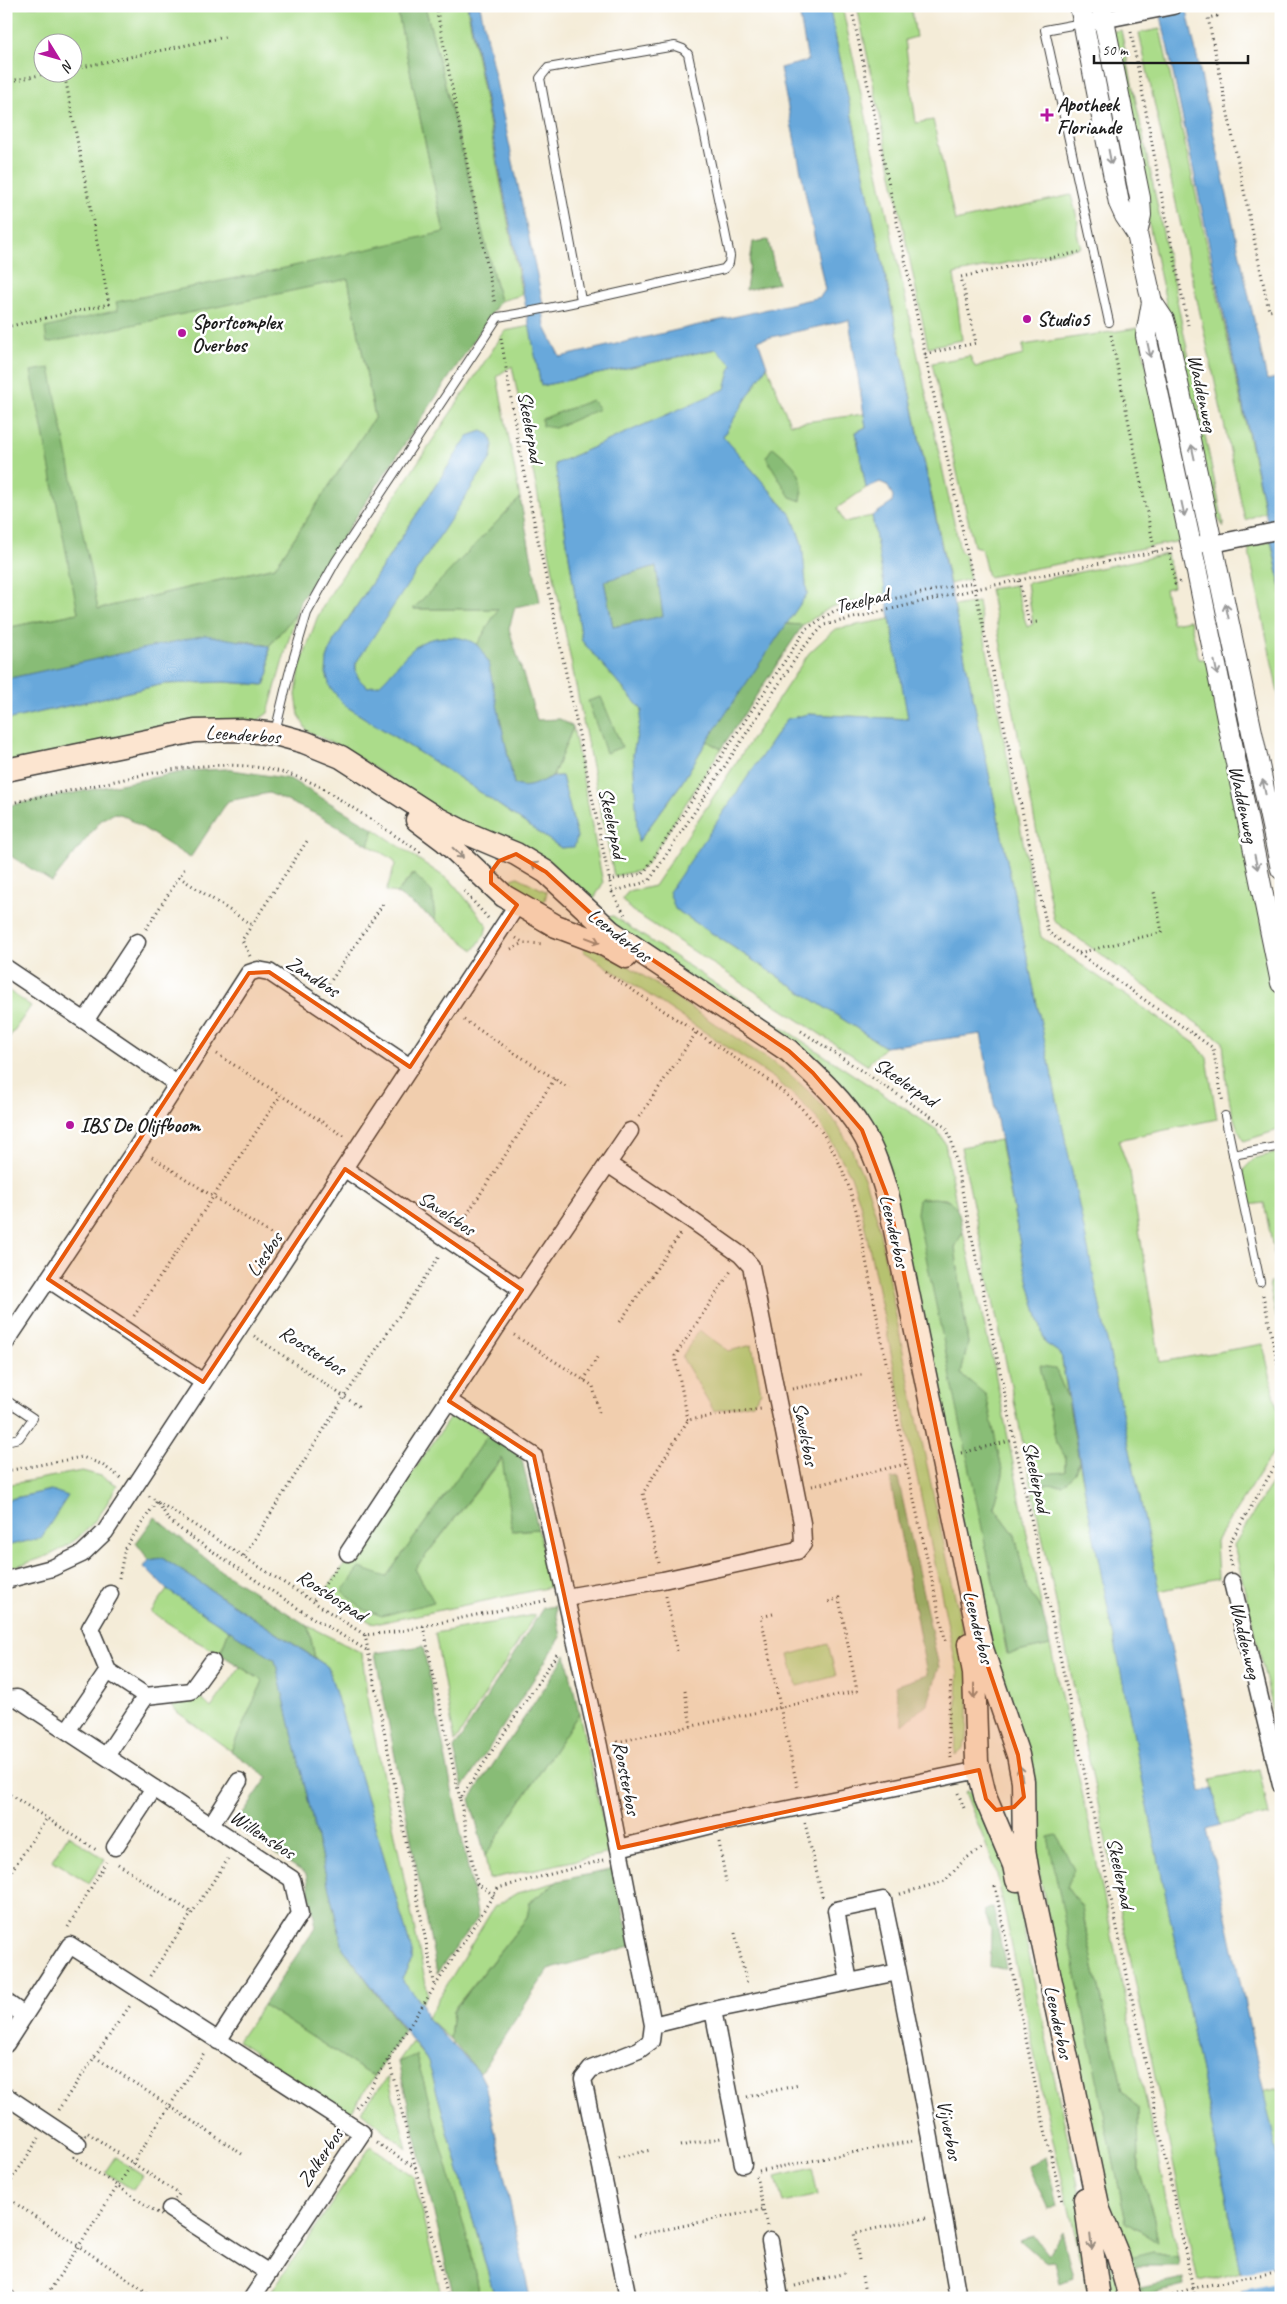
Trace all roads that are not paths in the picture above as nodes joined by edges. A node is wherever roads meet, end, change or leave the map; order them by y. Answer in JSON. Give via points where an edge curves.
{"nodes":[{"id":1,"x":1173,"y":6,"type":"edge"},
{"id":2,"x":1102,"y":13,"type":"edge"},
{"id":3,"x":1082,"y":15,"type":"edge"},
{"id":4,"x":1137,"y":234,"type":"junction"},
{"id":5,"x":581,"y":300,"type":"junction"},
{"id":6,"x":1152,"y":302,"type":"junction"},
{"id":7,"x":1109,"y":322,"type":"road end"},
{"id":8,"x":1281,"y":530,"type":"edge"},
{"id":9,"x":1191,"y":544,"type":"junction"},
{"id":10,"x":1213,"y":544,"type":"junction"},
{"id":11,"x":275,"y":734,"type":"junction"},
{"id":12,"x":6,"y":770,"type":"edge"},
{"id":13,"x":6,"y":781,"type":"edge"},
{"id":14,"x":516,"y":854,"type":"junction"},
{"id":15,"x":1281,"y":870,"type":"edge"},
{"id":16,"x":492,"y":886,"type":"junction"},
{"id":17,"x":570,"y":892,"type":"junction"},
{"id":18,"x":517,"y":905,"type":"junction"},
{"id":19,"x":545,"y":920,"type":"junction"},
{"id":20,"x":137,"y":942,"type":"road end"},
{"id":21,"x":6,"y":968,"type":"edge"},
{"id":22,"x":1281,"y":983,"type":"edge"},
{"id":23,"x":85,"y":1021,"type":"junction"},
{"id":24,"x":410,"y":1067,"type":"junction"},
{"id":25,"x":177,"y":1084,"type":"junction"},
{"id":26,"x":1225,"y":1116,"type":"road end"},
{"id":27,"x":630,"y":1130,"type":"road end"},
{"id":28,"x":1281,"y":1146,"type":"edge"},
{"id":29,"x":1233,"y":1155,"type":"junction"},
{"id":30,"x":608,"y":1164,"type":"junction"},
{"id":31,"x":345,"y":1169,"type":"junction"},
{"id":32,"x":48,"y":1279,"type":"junction"},
{"id":33,"x":1260,"y":1282,"type":"road end"},
{"id":34,"x":522,"y":1290,"type":"junction"},
{"id":35,"x":6,"y":1342,"type":"edge"},
{"id":36,"x":203,"y":1382,"type":"junction"},
{"id":37,"x":6,"y":1400,"type":"edge"},
{"id":38,"x":449,"y":1401,"type":"junction"},
{"id":39,"x":6,"y":1441,"type":"edge"},
{"id":40,"x":348,"y":1553,"type":"road end"},
{"id":41,"x":6,"y":1580,"type":"edge"},
{"id":42,"x":1232,"y":1582,"type":"road end"},
{"id":43,"x":110,"y":1594,"type":"road end"},
{"id":44,"x":566,"y":1597,"type":"junction"},
{"id":45,"x":212,"y":1662,"type":"dead end"},
{"id":46,"x":108,"y":1671,"type":"junction"},
{"id":47,"x":146,"y":1696,"type":"junction"},
{"id":48,"x":6,"y":1699,"type":"edge"},
{"id":49,"x":67,"y":1731,"type":"junction"},
{"id":50,"x":1013,"y":1739,"type":"junction"},
{"id":51,"x":976,"y":1741,"type":"junction"},
{"id":52,"x":106,"y":1756,"type":"junction"},
{"id":53,"x":979,"y":1770,"type":"junction"},
{"id":54,"x":239,"y":1781,"type":"dead end"},
{"id":55,"x":1281,"y":1785,"type":"edge"},
{"id":56,"x":154,"y":1788,"type":"junction"},
{"id":57,"x":1024,"y":1797,"type":"junction"},
{"id":58,"x":986,"y":1799,"type":"junction"},
{"id":59,"x":211,"y":1825,"type":"junction"},
{"id":60,"x":115,"y":1846,"type":"road end"},
{"id":61,"x":619,"y":1848,"type":"junction"},
{"id":62,"x":898,"y":1972,"type":"junction"},
{"id":63,"x":849,"y":1982,"type":"junction"},
{"id":64,"x":6,"y":2002,"type":"edge"},
{"id":65,"x":713,"y":2010,"type":"junction"},
{"id":66,"x":24,"y":2015,"type":"junction"},
{"id":67,"x":653,"y":2025,"type":"junction"},
{"id":68,"x":216,"y":2039,"type":"junction"},
{"id":69,"x":6,"y":2044,"type":"edge"},
{"id":70,"x":6,"y":2096,"type":"edge"},
{"id":71,"x":78,"y":2144,"type":"road end"},
{"id":72,"x":743,"y":2164,"type":"dead end"},
{"id":73,"x":170,"y":2209,"type":"road end"},
{"id":74,"x":770,"y":2241,"type":"road end"},
{"id":75,"x":269,"y":2273,"type":"junction"},
{"id":76,"x":252,"y":2298,"type":"edge"},
{"id":77,"x":628,"y":2298,"type":"edge"},
{"id":78,"x":780,"y":2298,"type":"edge"},
{"id":79,"x":958,"y":2298,"type":"edge"},
{"id":80,"x":1099,"y":2298,"type":"edge"},
{"id":81,"x":1130,"y":2298,"type":"edge"}],
"edges":[{"from":1,"to":2,"type":"street","via":[[1128,16]]},
{"from":2,"to":3,"type":"street"},
{"from":2,"to":4,"type":"street","name":"Waddenweg","via":[[1140,198]]},
{"from":3,"to":4,"type":"street","name":"Waddenweg","one_way":true,"via":[[1119,203]]},
{"from":3,"to":7,"type":"lane","via":[[1045,30]]},
{"from":4,"to":6,"type":"street","name":"Waddenweg"},
{"from":5,"to":5,"type":"lane","via":[[724,269],[729,263],[688,54],[683,49],[674,46],[548,68],[540,78]]},
{"from":5,"to":11,"type":"lane","via":[[498,317],[336,561],[307,613]]},
{"from":6,"to":9,"type":"street","name":"Waddenweg","one_way":true,"via":[[1146,336]]},
{"from":10,"to":6,"type":"street","name":"Waddenweg","one_way":true,"via":[[1167,331]]},
{"from":8,"to":10,"type":"street"},
{"from":9,"to":10,"type":"street"},
{"from":9,"to":22,"type":"street","name":"Waddenweg","one_way":true},
{"from":15,"to":10,"type":"street","name":"Waddenweg","one_way":true},
{"from":11,"to":12,"type":"main road","name":"Leenderbos","via":[[241,730],[195,731]]},
{"from":11,"to":14,"type":"main road","name":"Leenderbos","via":[[341,757],[433,816]]},
{"from":13,"to":16,"type":"main road","name":"Leenderbos","one_way":true,"via":[[211,743],[249,742],[282,748],[341,771],[428,828]]},
{"from":14,"to":16,"type":"main road","via":[[499,861],[491,872]]},
{"from":17,"to":14,"type":"main road","name":"Leenderbos","one_way":true,"via":[[546,872]]},
{"from":16,"to":18,"type":"main road","name":"Leenderbos"},
{"from":17,"to":19,"type":"main road","via":[[570,906],[562,919]]},
{"from":17,"to":50,"type":"main road","name":"Leenderbos","via":[[611,932],[789,1051],[820,1080],[862,1130],[889,1201],[981,1646]]},
{"from":18,"to":19,"type":"main road","name":"Leenderbos"},
{"from":18,"to":24,"type":"street","name":"Liesbos"},
{"from":19,"to":51,"type":"main road","name":"Leenderbos","one_way":true,"via":[[618,952],[770,1052],[821,1096],[856,1148],[878,1206],[971,1653]]},
{"from":20,"to":23,"type":"street"},
{"from":21,"to":23,"type":"street"},
{"from":23,"to":25,"type":"street"},
{"from":24,"to":25,"type":"street","name":"Zandbos","via":[[269,972],[258,970],[249,973]]},
{"from":24,"to":31,"type":"street","name":"Liesbos"},
{"from":25,"to":32,"type":"street","name":"Zandbos"},
{"from":26,"to":29,"type":"lane"},
{"from":27,"to":30,"type":"street"},
{"from":28,"to":29,"type":"lane"},
{"from":29,"to":33,"type":"lane"},
{"from":30,"to":34,"type":"street"},
{"from":30,"to":44,"type":"street","name":"Savelsbos","via":[[741,1255],[751,1266],[802,1523],[803,1544],[797,1551]]},
{"from":31,"to":34,"type":"street","name":"Savelsbos"},
{"from":31,"to":36,"type":"street","name":"Liesbos"},
{"from":32,"to":35,"type":"street","name":"Zandbos"},
{"from":32,"to":36,"type":"street"},
{"from":34,"to":38,"type":"street"},
{"from":36,"to":41,"type":"street","name":"Liesbos","via":[[105,1532],[82,1554],[52,1568]]},
{"from":37,"to":39,"type":"lane","via":[[33,1418],[19,1438]]},
{"from":38,"to":40,"type":"street"},
{"from":38,"to":44,"type":"street","name":"Roosterbos","via":[[534,1456]]},
{"from":42,"to":55,"type":"street","name":"Waddenweg"},
{"from":43,"to":46,"type":"street","via":[[90,1628]]},
{"from":44,"to":61,"type":"street","name":"Roosterbos"},
{"from":45,"to":47,"type":"street","via":[[191,1691]]},
{"from":46,"to":47,"type":"street"},
{"from":46,"to":49,"type":"street"},
{"from":47,"to":52,"type":"street"},
{"from":48,"to":49,"type":"street","name":"Willemsbos","via":[[17,1698]]},
{"from":49,"to":52,"type":"street","name":"Willemsbos"},
{"from":50,"to":51,"type":"main road","via":[[992,1726],[986,1727]]},
{"from":57,"to":50,"type":"main road","name":"Leenderbos","one_way":true},
{"from":51,"to":53,"type":"main road","name":"Leenderbos"},
{"from":52,"to":56,"type":"street","name":"Willemsbos"},
{"from":53,"to":58,"type":"main road","name":"Leenderbos"},
{"from":53,"to":61,"type":"street","name":"Roosterbos","via":[[716,1824]]},
{"from":54,"to":59,"type":"street","name":"Willemsbos"},
{"from":56,"to":59,"type":"street","name":"Willemsbos"},
{"from":56,"to":60,"type":"street"},
{"from":57,"to":58,"type":"main road","via":[[1005,1811],[996,1810]]},
{"from":57,"to":81,"type":"main road","name":"Leenderbos","via":[[1024,1850],[1028,1874],[1099,2210],[1118,2256]]},
{"from":58,"to":80,"type":"main road","name":"Leenderbos","one_way":true,"via":[[1014,1865],[1088,2212]]},
{"from":59,"to":68,"type":"street","name":"Willemsbos","via":[[292,1879],[300,1914]]},
{"from":61,"to":67,"type":"street"},
{"from":62,"to":63,"type":"street"},
{"from":62,"to":63,"type":"street","name":"Vijverbos","via":[[882,1900],[836,1910]]},
{"from":62,"to":79,"type":"street","name":"Vijverbos"},
{"from":63,"to":65,"type":"street"},
{"from":64,"to":66,"type":"street"},
{"from":65,"to":67,"type":"street"},
{"from":65,"to":72,"type":"street"},
{"from":66,"to":68,"type":"street","name":"Zalkerbos","via":[[70,1945]]},
{"from":66,"to":69,"type":"street"},
{"from":67,"to":77,"type":"street","via":[[651,2041],[639,2050],[591,2069],[584,2080]]},
{"from":68,"to":75,"type":"street","name":"Zalkerbos","via":[[362,2133]]},
{"from":70,"to":71,"type":"street"},
{"from":73,"to":75,"type":"street"},
{"from":74,"to":78,"type":"street"},
{"from":75,"to":76,"type":"street","name":"Zalkerbos"}]}
